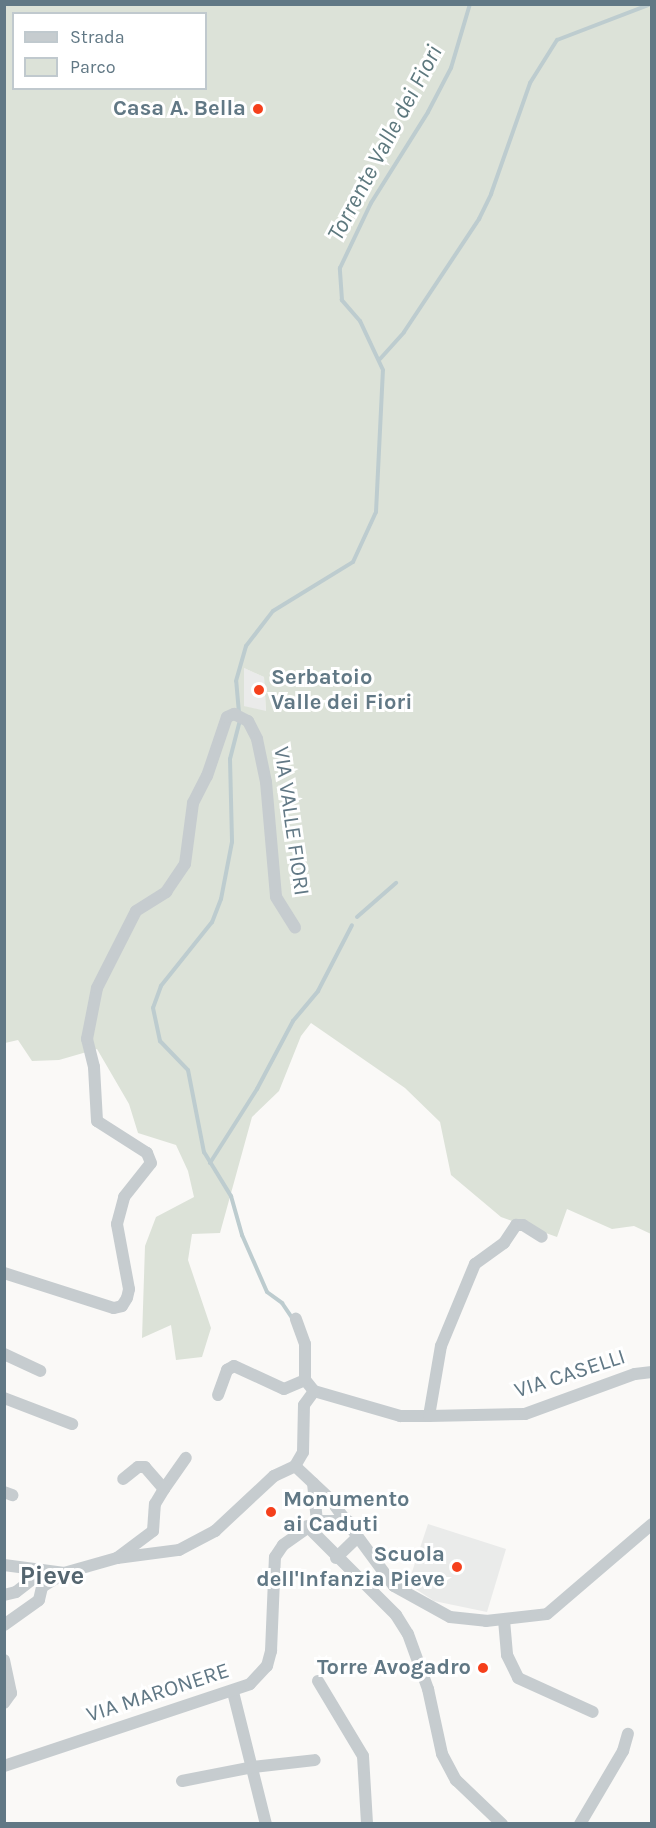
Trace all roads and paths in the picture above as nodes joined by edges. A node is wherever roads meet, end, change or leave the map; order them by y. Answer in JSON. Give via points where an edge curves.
{"nodes":[{"id":1,"x":295,"y":928,"type":"dead end"},
{"id":2,"x":542,"y":1237,"type":"dead end"},
{"id":3,"x":4,"y":1272,"type":"edge"},
{"id":4,"x":296,"y":1319,"type":"dead end"},
{"id":5,"x":4,"y":1354,"type":"edge"},
{"id":6,"x":40,"y":1371,"type":"dead end"},
{"id":7,"x":651,"y":1372,"type":"edge"},
{"id":8,"x":305,"y":1380,"type":"junction"},
{"id":9,"x":314,"y":1391,"type":"junction"},
{"id":10,"x":218,"y":1395,"type":"dead end"},
{"id":11,"x":4,"y":1398,"type":"edge"},
{"id":12,"x":429,"y":1416,"type":"junction"},
{"id":13,"x":72,"y":1424,"type":"dead end"},
{"id":14,"x":186,"y":1458,"type":"dead end"},
{"id":15,"x":295,"y":1466,"type":"junction"},
{"id":16,"x":123,"y":1479,"type":"dead end"},
{"id":17,"x":313,"y":1483,"type":"junction"},
{"id":18,"x":164,"y":1489,"type":"junction"},
{"id":19,"x":348,"y":1521,"type":"junction"},
{"id":20,"x":312,"y":1523,"type":"junction"},
{"id":21,"x":651,"y":1524,"type":"edge"},
{"id":22,"x":358,"y":1537,"type":"junction"},
{"id":23,"x":117,"y":1558,"type":"junction"},
{"id":24,"x":336,"y":1558,"type":"junction"},
{"id":25,"x":4,"y":1565,"type":"edge"},
{"id":26,"x":42,"y":1572,"type":"junction"},
{"id":27,"x":64,"y":1573,"type":"junction"},
{"id":28,"x":4,"y":1595,"type":"edge"},
{"id":29,"x":504,"y":1620,"type":"junction"},
{"id":30,"x":4,"y":1625,"type":"edge"},
{"id":31,"x":4,"y":1660,"type":"edge"},
{"id":32,"x":318,"y":1681,"type":"dead end"},
{"id":33,"x":233,"y":1692,"type":"junction"},
{"id":34,"x":4,"y":1703,"type":"edge"},
{"id":35,"x":593,"y":1712,"type":"dead end"},
{"id":36,"x":628,"y":1734,"type":"dead end"},
{"id":37,"x":315,"y":1760,"type":"dead end"},
{"id":38,"x":4,"y":1766,"type":"edge"},
{"id":39,"x":253,"y":1767,"type":"junction"},
{"id":40,"x":182,"y":1781,"type":"dead end"},
{"id":41,"x":266,"y":1824,"type":"edge"},
{"id":42,"x":367,"y":1824,"type":"edge"},
{"id":43,"x":502,"y":1824,"type":"edge"},
{"id":44,"x":580,"y":1824,"type":"edge"}],
"edges":[{"from":1,"to":3,"type":"street","name":"VIA VALLE FIORI","via":[[276,897],[266,783],[257,739],[248,722],[234,714],[227,717],[207,776],[193,803],[185,864],[166,892],[136,911],[97,988],[87,1039],[97,1121],[147,1153],[151,1163],[124,1197],[117,1224],[129,1289],[127,1298],[122,1306],[114,1308]]},
{"from":2,"to":12,"type":"street","via":[[516,1225],[504,1243],[475,1264],[441,1346]]},
{"from":4,"to":8,"type":"street","via":[[305,1344]]},
{"from":5,"to":6,"type":"street"},
{"from":7,"to":12,"type":"street","name":"VIA CASELLI","via":[[525,1414]]},
{"from":8,"to":9,"type":"street"},
{"from":8,"to":10,"type":"street","via":[[284,1389],[234,1366],[227,1370]]},
{"from":9,"to":12,"type":"street","name":"VIA CASELLI","via":[[400,1416]]},
{"from":9,"to":15,"type":"street","via":[[304,1405],[303,1452]]},
{"from":11,"to":13,"type":"street"},
{"from":14,"to":18,"type":"street"},
{"from":15,"to":17,"type":"street"},
{"from":15,"to":23,"type":"street","via":[[274,1476],[215,1531],[196,1542],[179,1550]]},
{"from":16,"to":18,"type":"street","via":[[138,1467],[145,1467]]},
{"from":17,"to":19,"type":"street"},
{"from":17,"to":20,"type":"street"},
{"from":18,"to":23,"type":"street","via":[[155,1504],[153,1531]]},
{"from":19,"to":20,"type":"street"},
{"from":19,"to":22,"type":"street"},
{"from":20,"to":24,"type":"street"},
{"from":20,"to":33,"type":"street","name":"VIA MARONERE","via":[[275,1557],[267,1666],[250,1684]]},
{"from":21,"to":29,"type":"street","via":[[559,1607],[528,1619]]},
{"from":22,"to":24,"type":"street"},
{"from":22,"to":29,"type":"street","via":[[394,1586],[422,1604],[450,1617]]},
{"from":23,"to":27,"type":"street"},
{"from":24,"to":43,"type":"street","via":[[396,1616],[408,1634],[428,1689],[442,1754],[456,1780]]},
{"from":25,"to":26,"type":"street"},
{"from":26,"to":27,"type":"street"},
{"from":26,"to":28,"type":"street","via":[[16,1592]]},
{"from":27,"to":30,"type":"street","via":[[42,1587],[39,1600]]},
{"from":29,"to":35,"type":"street","via":[[507,1655],[519,1678]]},
{"from":31,"to":34,"type":"street","via":[[11,1693]]},
{"from":32,"to":42,"type":"street","via":[[363,1756]]},
{"from":33,"to":38,"type":"street","name":"VIA MARONERE"},
{"from":33,"to":39,"type":"street"},
{"from":36,"to":44,"type":"street","via":[[623,1751]]},
{"from":37,"to":39,"type":"street"},
{"from":39,"to":40,"type":"street"},
{"from":39,"to":41,"type":"street"}]}
